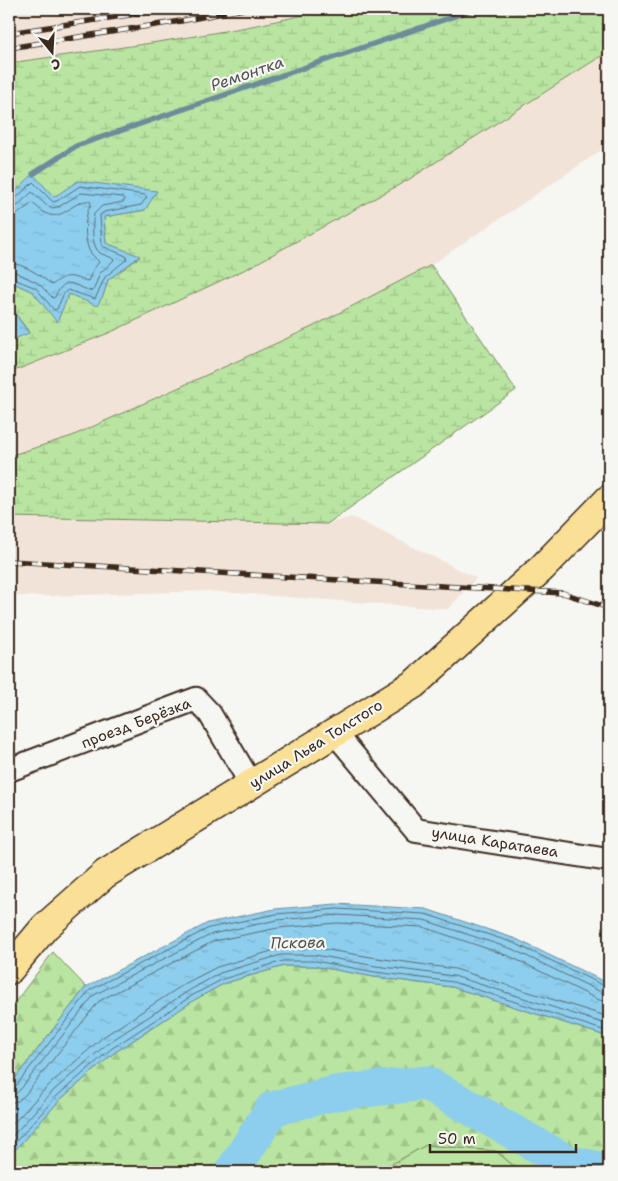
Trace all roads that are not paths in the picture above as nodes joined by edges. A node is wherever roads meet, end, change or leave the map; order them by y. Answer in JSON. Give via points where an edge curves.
{"nodes":[{"id":1,"x":609,"y":499,"type":"edge"},
{"id":2,"x":335,"y":733,"type":"junction"},
{"id":3,"x":9,"y":770,"type":"edge"},
{"id":4,"x":251,"y":784,"type":"junction"},
{"id":5,"x":609,"y":860,"type":"edge"},
{"id":6,"x":9,"y":970,"type":"edge"}],
"edges":[{"from":1,"to":2,"type":"main road","name":"улица Льва Толстого","via":[[542,568],[414,684]]},
{"from":2,"to":4,"type":"main road","name":"улица Льва Толстого"},
{"from":2,"to":5,"type":"street","name":"улица Каратаева","via":[[416,830]]},
{"from":3,"to":4,"type":"street","name":"проезд Берёзка","via":[[196,699],[210,714]]},
{"from":4,"to":6,"type":"main road","name":"улица Льва Толстого","via":[[105,874],[45,927]]}]}
